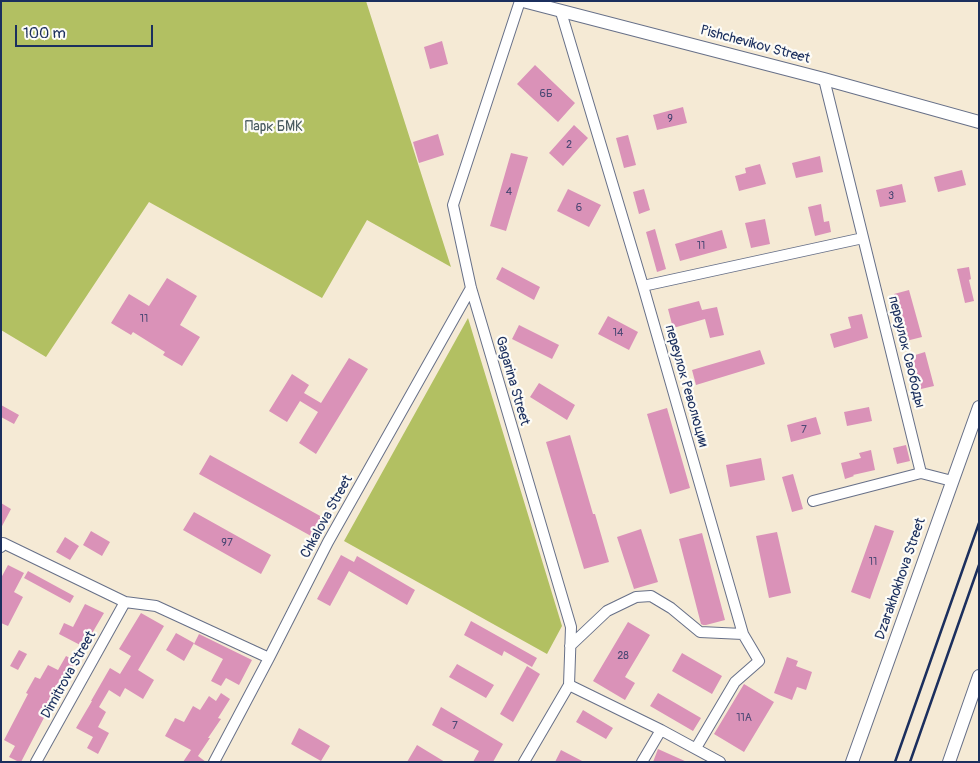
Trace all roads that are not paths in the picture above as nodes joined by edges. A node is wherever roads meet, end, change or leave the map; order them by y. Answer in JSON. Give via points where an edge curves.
{"nodes":[{"id":1,"x":520,"y":1,"type":"edge"},
{"id":2,"x":524,"y":1,"type":"edge"},
{"id":3,"x":561,"y":12,"type":"junction"},
{"id":4,"x":824,"y":78,"type":"junction"},
{"id":5,"x":979,"y":122,"type":"edge"},
{"id":6,"x":863,"y":238,"type":"junction"},
{"id":7,"x":644,"y":286,"type":"junction"},
{"id":8,"x":471,"y":288,"type":"junction"},
{"id":9,"x":979,"y":407,"type":"edge"},
{"id":10,"x":921,"y":473,"type":"junction"},
{"id":11,"x":952,"y":481,"type":"junction"},
{"id":12,"x":813,"y":501,"type":"dead end"},
{"id":13,"x":2,"y":545,"type":"edge"},
{"id":14,"x":125,"y":602,"type":"junction"},
{"id":15,"x":743,"y":634,"type":"junction"},
{"id":16,"x":570,"y":646,"type":"junction"},
{"id":17,"x":269,"y":658,"type":"junction"},
{"id":18,"x":979,"y":676,"type":"edge"},
{"id":19,"x":569,"y":685,"type":"junction"},
{"id":20,"x":661,"y":730,"type":"junction"},
{"id":21,"x":696,"y":748,"type":"junction"},
{"id":22,"x":36,"y":762,"type":"edge"},
{"id":23,"x":214,"y":762,"type":"edge"},
{"id":24,"x":524,"y":762,"type":"edge"},
{"id":25,"x":642,"y":762,"type":"edge"},
{"id":26,"x":720,"y":762,"type":"edge"},
{"id":27,"x":852,"y":762,"type":"edge"},
{"id":28,"x":949,"y":762,"type":"edge"}],
"edges":[{"from":1,"to":8,"type":"street","name":"Gagarina Street","via":[[453,205]]},
{"from":2,"to":3,"type":"street","name":"Pishchevikov Street"},
{"from":3,"to":4,"type":"street","name":"Pishchevikov Street"},
{"from":3,"to":7,"type":"street","name":"переулок Революции"},
{"from":4,"to":5,"type":"street","name":"Pishchevikov Street"},
{"from":4,"to":6,"type":"street","name":"переулок Свободы"},
{"from":6,"to":7,"type":"street"},
{"from":6,"to":10,"type":"street","name":"переулок Свободы"},
{"from":7,"to":15,"type":"street","name":"переулок Революции"},
{"from":8,"to":16,"type":"street","name":"Gagarina Street","via":[[570,627]]},
{"from":8,"to":17,"type":"street","name":"Chkalova Street","via":[[328,542]]},
{"from":9,"to":11,"type":"street","name":"Dzarakhokhova Street"},
{"from":10,"to":11,"type":"street"},
{"from":10,"to":12,"type":"street"},
{"from":11,"to":27,"type":"street","name":"Dzarakhokhova Street"},
{"from":13,"to":14,"type":"street"},
{"from":14,"to":17,"type":"street","via":[[156,606]]},
{"from":14,"to":22,"type":"street","name":"Dimitrova Street"},
{"from":15,"to":16,"type":"street","via":[[700,632],[671,608],[650,596],[636,597],[607,612]]},
{"from":15,"to":21,"type":"street","name":"переулок Революции","via":[[759,661],[735,682]]},
{"from":16,"to":19,"type":"street","name":"Gagarina Street"},
{"from":17,"to":23,"type":"street","name":"Chkalova Street"},
{"from":18,"to":28,"type":"street"},
{"from":19,"to":20,"type":"street"},
{"from":19,"to":24,"type":"street","name":"Gagarina Street"},
{"from":20,"to":21,"type":"street"},
{"from":20,"to":25,"type":"street"},
{"from":21,"to":26,"type":"street"}]}
